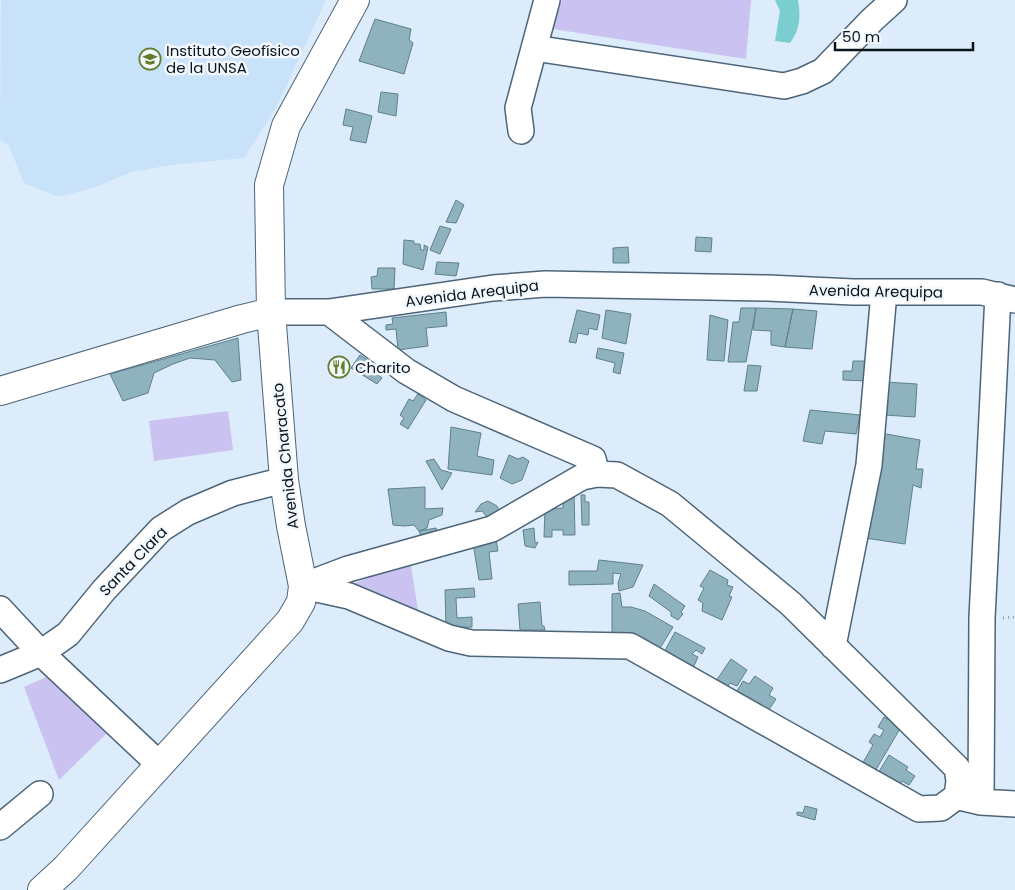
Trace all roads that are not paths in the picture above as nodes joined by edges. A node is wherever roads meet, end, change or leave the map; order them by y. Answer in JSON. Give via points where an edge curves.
{"nodes":[{"id":1,"x":355,"y":0,"type":"edge"},
{"id":2,"x":547,"y":0,"type":"edge"},
{"id":3,"x":894,"y":0,"type":"edge"},
{"id":4,"x":870,"y":10,"type":"edge"},
{"id":5,"x":534,"y":48,"type":"junction"},
{"id":6,"x":522,"y":131,"type":"dead end"},
{"id":7,"x":884,"y":292,"type":"junction"},
{"id":8,"x":1006,"y":298,"type":"edge"},
{"id":9,"x":271,"y":312,"type":"junction"},
{"id":10,"x":329,"y":312,"type":"junction"},
{"id":11,"x":0,"y":391,"type":"edge"},
{"id":12,"x":597,"y":474,"type":"junction"},
{"id":13,"x":284,"y":480,"type":"junction"},
{"id":14,"x":303,"y":586,"type":"junction"},
{"id":15,"x":0,"y":608,"type":"edge"},
{"id":16,"x":833,"y":646,"type":"junction"},
{"id":17,"x":41,"y":653,"type":"junction"},
{"id":18,"x":0,"y":670,"type":"edge"},
{"id":19,"x":159,"y":764,"type":"junction"},
{"id":20,"x":40,"y":794,"type":"dead end"},
{"id":21,"x":957,"y":796,"type":"junction"},
{"id":22,"x":981,"y":802,"type":"junction"},
{"id":23,"x":1015,"y":804,"type":"edge"},
{"id":24,"x":0,"y":827,"type":"edge"},
{"id":25,"x":42,"y":890,"type":"edge"}],
"edges":[{"from":1,"to":9,"type":"main road","name":"Avenida Characato","via":[[286,126],[269,185]]},
{"from":2,"to":5,"type":"street"},
{"from":3,"to":4,"type":"street"},
{"from":4,"to":5,"type":"street","via":[[822,71],[784,86]]},
{"from":5,"to":6,"type":"street","via":[[518,108]]},
{"from":7,"to":8,"type":"street","name":"Avenida Arequipa","via":[[982,292]]},
{"from":7,"to":10,"type":"street","name":"Avenida Arequipa","via":[[545,284],[493,288]]},
{"from":7,"to":16,"type":"street","via":[[869,465]]},
{"from":8,"to":22,"type":"street","via":[[982,618]]},
{"from":9,"to":10,"type":"street","name":"Avenida Arequipa"},
{"from":9,"to":11,"type":"main road","name":"Avenida Arequipa"},
{"from":9,"to":13,"type":"main road","name":"Avenida Characato"},
{"from":10,"to":12,"type":"street","via":[[406,371],[454,399],[593,459]]},
{"from":12,"to":14,"type":"street","via":[[582,477],[492,530],[348,569]]},
{"from":12,"to":16,"type":"street","via":[[616,475],[670,504],[791,604]]},
{"from":13,"to":14,"type":"main road","name":"Avenida Characato"},
{"from":13,"to":17,"type":"street","name":"Santa Clara","via":[[233,493],[188,512],[161,529],[68,634]]},
{"from":14,"to":19,"type":"main road","name":"Avenida Characato","via":[[301,602],[290,621]]},
{"from":14,"to":21,"type":"street","via":[[349,596],[449,638],[471,643],[630,646],[919,809],[941,808]]},
{"from":15,"to":17,"type":"street"},
{"from":16,"to":21,"type":"street","via":[[957,768]]},
{"from":17,"to":18,"type":"street","name":"Santa Clara"},
{"from":17,"to":19,"type":"street"},
{"from":19,"to":25,"type":"main road","name":"Avenida Characato","via":[[66,868]]},
{"from":20,"to":24,"type":"street"},
{"from":21,"to":22,"type":"street"},
{"from":22,"to":23,"type":"street"}]}
